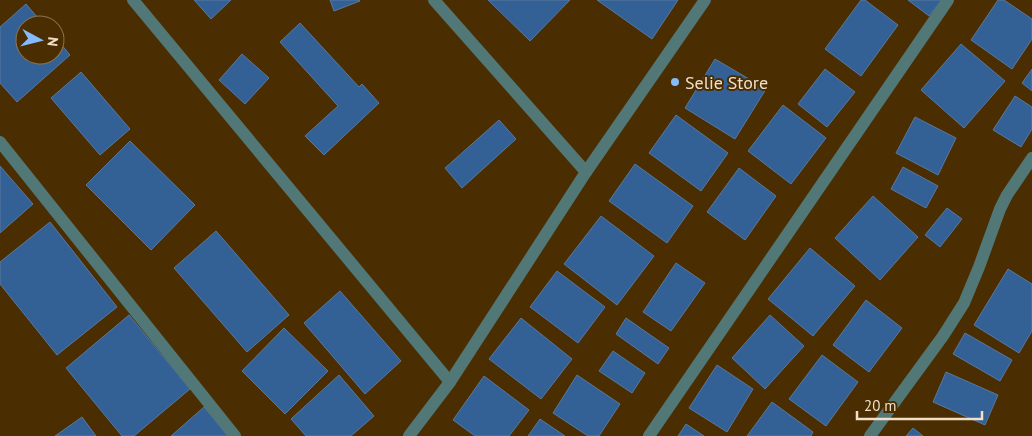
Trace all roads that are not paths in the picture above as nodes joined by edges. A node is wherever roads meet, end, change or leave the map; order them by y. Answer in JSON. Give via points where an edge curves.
{"nodes":[{"id":1,"x":133,"y":0,"type":"edge"},
{"id":2,"x":434,"y":0,"type":"edge"},
{"id":3,"x":705,"y":0,"type":"edge"},
{"id":4,"x":948,"y":0,"type":"edge"},
{"id":5,"x":0,"y":142,"type":"edge"},
{"id":6,"x":1032,"y":158,"type":"edge"},
{"id":7,"x":586,"y":172,"type":"junction"},
{"id":8,"x":450,"y":382,"type":"junction"},
{"id":9,"x":236,"y":436,"type":"edge"},
{"id":10,"x":409,"y":436,"type":"edge"},
{"id":11,"x":649,"y":436,"type":"edge"},
{"id":12,"x":870,"y":436,"type":"edge"}],
"edges":[{"from":1,"to":8,"type":"street"},
{"from":2,"to":7,"type":"street"},
{"from":3,"to":7,"type":"street"},
{"from":4,"to":11,"type":"street"},
{"from":5,"to":9,"type":"street"},
{"from":6,"to":12,"type":"street","via":[[1000,209],[964,303]]},
{"from":7,"to":8,"type":"street"},
{"from":8,"to":10,"type":"street"}]}
